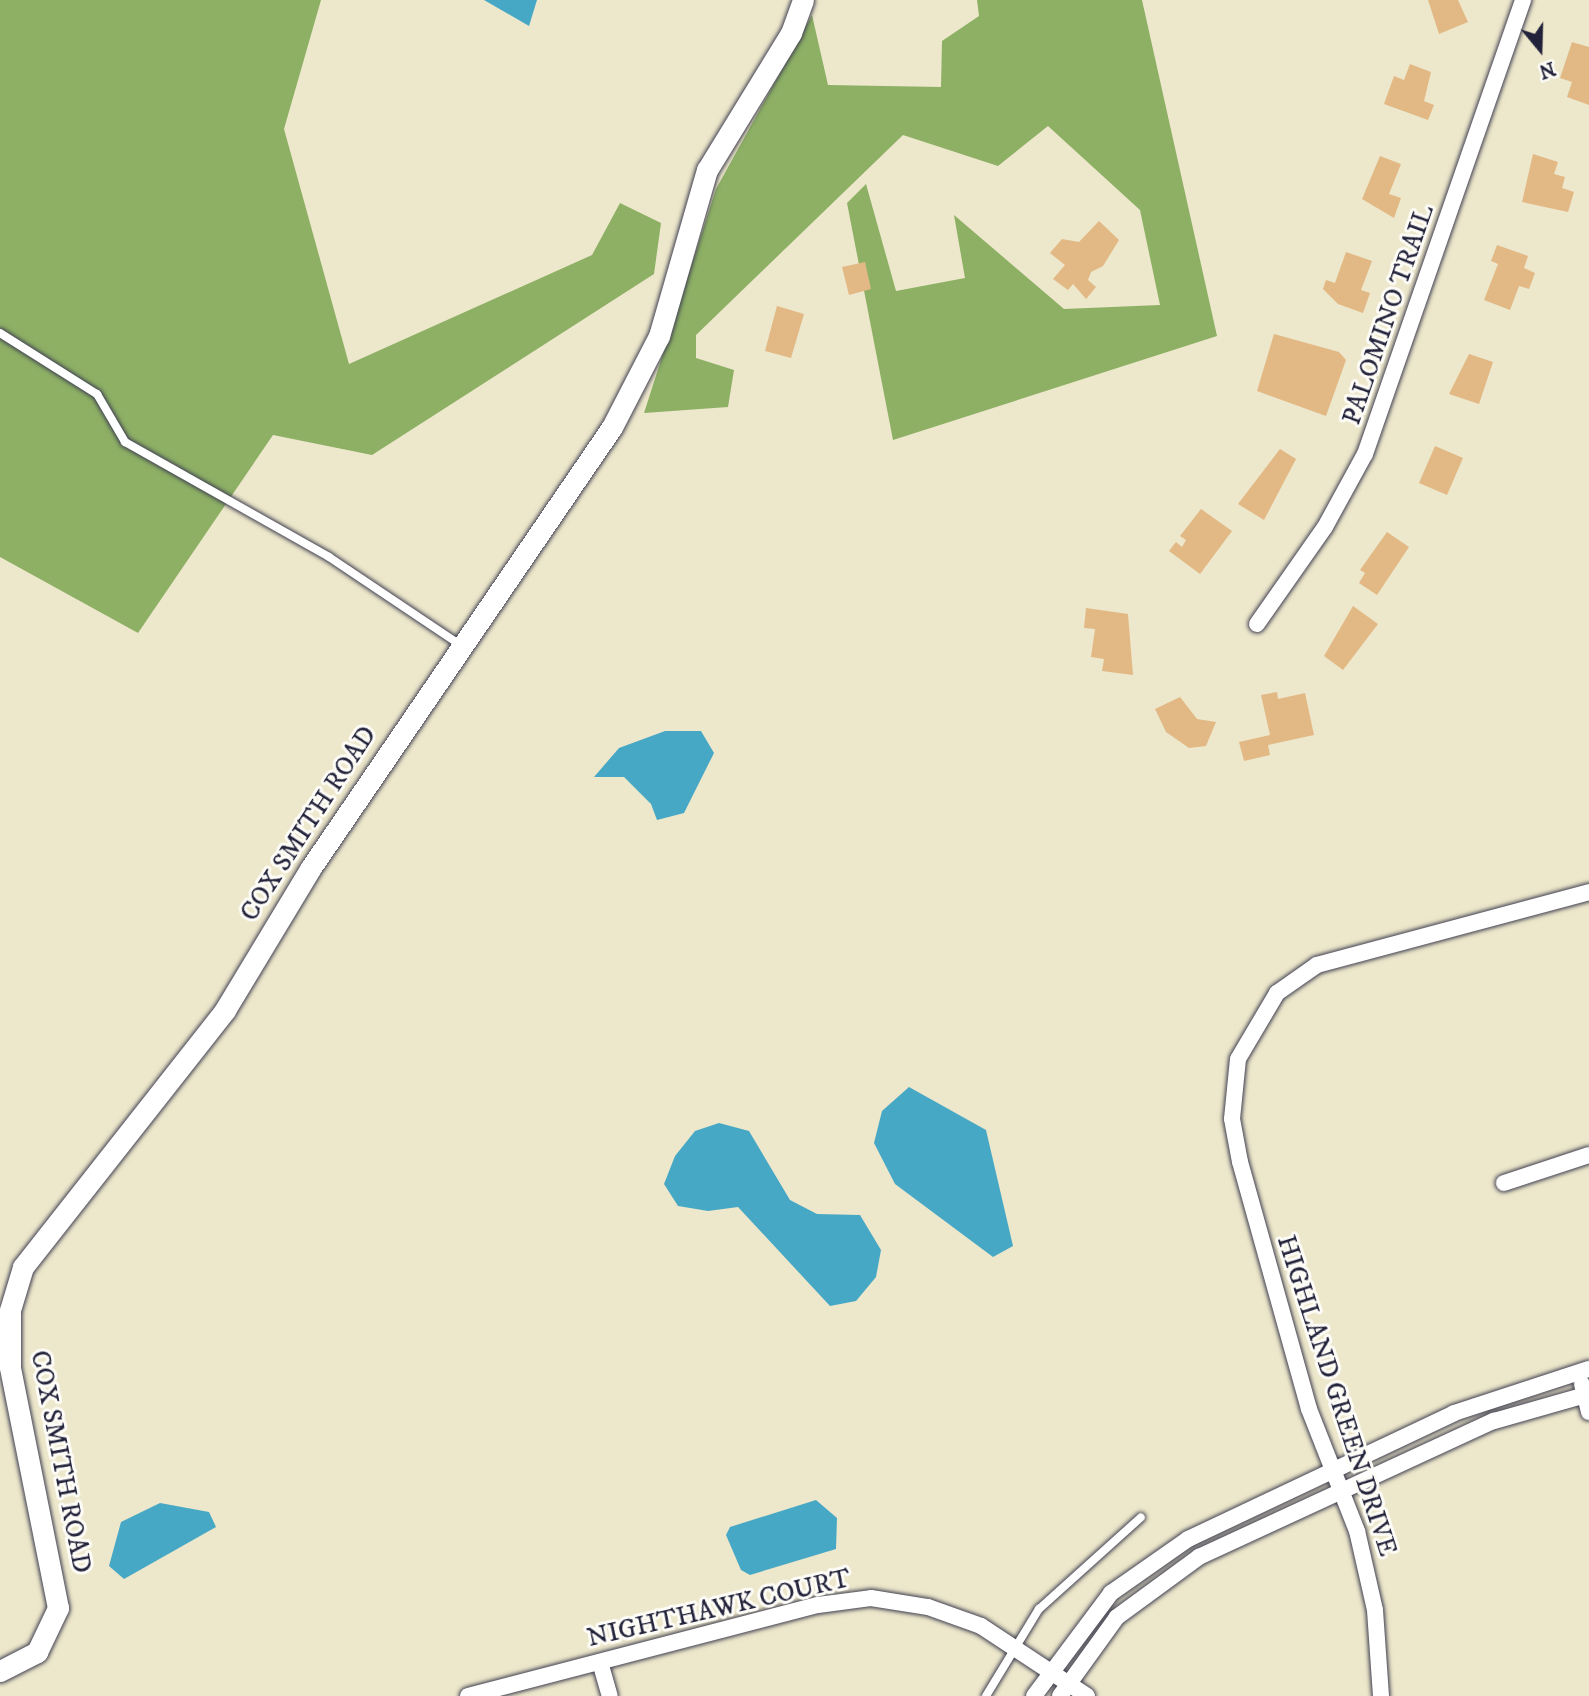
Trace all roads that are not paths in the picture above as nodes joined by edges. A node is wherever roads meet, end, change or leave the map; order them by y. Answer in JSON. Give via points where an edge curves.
{"nodes":[{"id":1,"x":803,"y":0,"type":"edge"},
{"id":2,"x":1523,"y":0,"type":"edge"},
{"id":3,"x":0,"y":333,"type":"edge"},
{"id":4,"x":1256,"y":624,"type":"dead end"},
{"id":5,"x":462,"y":646,"type":"junction"},
{"id":6,"x":1589,"y":891,"type":"edge"},
{"id":7,"x":1589,"y":1155,"type":"edge"},
{"id":8,"x":1504,"y":1183,"type":"dead end"},
{"id":9,"x":1583,"y":1371,"type":"edge"},
{"id":10,"x":1587,"y":1394,"type":"edge"},
{"id":11,"x":1589,"y":1412,"type":"edge"},
{"id":12,"x":1332,"y":1467,"type":"junction"},
{"id":13,"x":1341,"y":1490,"type":"junction"},
{"id":14,"x":1141,"y":1517,"type":"dead end"},
{"id":15,"x":1188,"y":1539,"type":"junction"},
{"id":16,"x":1199,"y":1557,"type":"junction"},
{"id":17,"x":1013,"y":1646,"type":"junction"},
{"id":18,"x":600,"y":1662,"type":"junction"},
{"id":19,"x":1049,"y":1669,"type":"junction"},
{"id":20,"x":0,"y":1671,"type":"edge"},
{"id":21,"x":1067,"y":1681,"type":"junction"},
{"id":22,"x":468,"y":1696,"type":"edge"},
{"id":23,"x":610,"y":1696,"type":"edge"},
{"id":24,"x":986,"y":1696,"type":"edge"},
{"id":25,"x":1034,"y":1696,"type":"edge"},
{"id":26,"x":1060,"y":1696,"type":"edge"},
{"id":27,"x":1087,"y":1696,"type":"edge"},
{"id":28,"x":1381,"y":1696,"type":"edge"}],
"edges":[{"from":1,"to":5,"type":"street","name":"COX SMITH ROAD","via":[[791,33],[707,170],[659,336],[640,377]]},
{"from":2,"to":4,"type":"street","name":"PALOMINO TRAIL","via":[[1365,454],[1325,527]]},
{"from":3,"to":5,"type":"lane","via":[[97,394],[125,442],[329,556]]},
{"from":5,"to":20,"type":"street","name":"COX SMITH ROAD","via":[[310,869],[225,1010],[23,1267],[9,1310],[10,1367],[58,1608],[37,1652]]},
{"from":6,"to":12,"type":"street","name":"HIGHLAND GREEN DRIVE","via":[[1317,965],[1278,993],[1245,1038],[1232,1119],[1240,1163],[1292,1354]]},
{"from":7,"to":8,"type":"street"},
{"from":9,"to":10,"type":"street"},
{"from":9,"to":12,"type":"street","via":[[1490,1399]]},
{"from":10,"to":11,"type":"street"},
{"from":10,"to":13,"type":"street","via":[[1494,1422]]},
{"from":12,"to":13,"type":"street","name":"HIGHLAND GREEN DRIVE"},
{"from":12,"to":15,"type":"street"},
{"from":13,"to":16,"type":"street"},
{"from":13,"to":28,"type":"street","name":"HIGHLAND GREEN DRIVE","via":[[1375,1610]]},
{"from":14,"to":17,"type":"lane","via":[[1072,1575]]},
{"from":15,"to":16,"type":"lane"},
{"from":15,"to":19,"type":"street","via":[[1111,1593]]},
{"from":16,"to":21,"type":"street","via":[[1117,1617]]},
{"from":17,"to":18,"type":"street","name":"NIGHTHAWK COURT","via":[[948,1613],[871,1598],[818,1605]]},
{"from":17,"to":19,"type":"street","name":"NIGHTHAWK COURT"},
{"from":17,"to":24,"type":"lane"},
{"from":18,"to":22,"type":"street","name":"NIGHTHAWK COURT"},
{"from":18,"to":23,"type":"street"},
{"from":19,"to":21,"type":"street","name":"NIGHTHAWK COURT"},
{"from":19,"to":25,"type":"street"},
{"from":21,"to":26,"type":"street"},
{"from":21,"to":27,"type":"street","name":"NIGHTHAWK COURT"}]}
